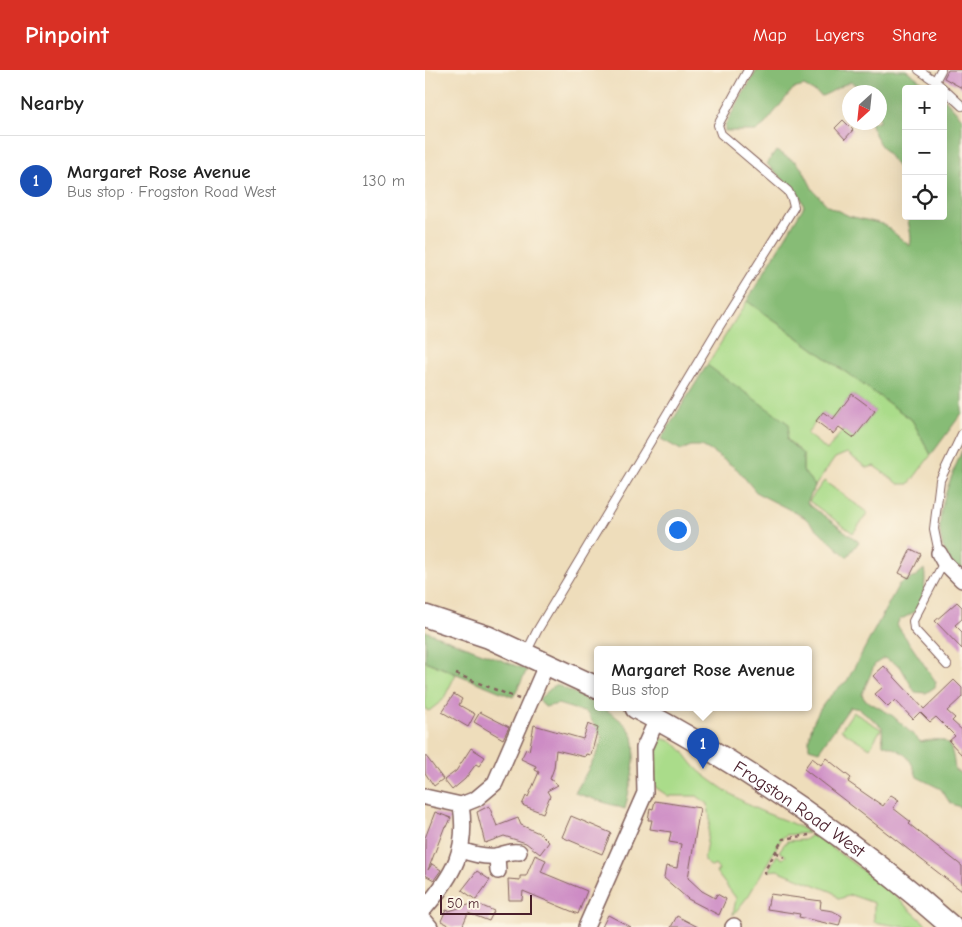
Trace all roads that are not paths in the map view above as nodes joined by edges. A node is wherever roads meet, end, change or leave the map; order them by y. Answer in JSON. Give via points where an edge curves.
{"nodes":[{"id":1,"x":748,"y":70,"type":"edge"},
{"id":2,"x":919,"y":70,"type":"edge"},
{"id":3,"x":941,"y":70,"type":"edge"},
{"id":4,"x":935,"y":81,"type":"junction"},
{"id":5,"x":962,"y":106,"type":"edge"},
{"id":6,"x":962,"y":434,"type":"edge"},
{"id":7,"x":941,"y":558,"type":"junction"},
{"id":8,"x":962,"y":580,"type":"edge"},
{"id":9,"x":425,"y":616,"type":"edge"},
{"id":10,"x":526,"y":653,"type":"junction"},
{"id":11,"x":547,"y":663,"type":"junction"},
{"id":12,"x":947,"y":665,"type":"dead end"},
{"id":13,"x":594,"y":686,"type":"edge"},
{"id":14,"x":642,"y":711,"type":"edge"},
{"id":15,"x":657,"y":719,"type":"junction"},
{"id":16,"x":425,"y":797,"type":"edge"},
{"id":17,"x":461,"y":805,"type":"junction"},
{"id":18,"x":461,"y":850,"type":"junction"},
{"id":19,"x":519,"y":852,"type":"dead end"},
{"id":20,"x":497,"y":856,"type":"junction"},
{"id":21,"x":498,"y":871,"type":"dead end"},
{"id":22,"x":425,"y":908,"type":"edge"},
{"id":23,"x":425,"y":921,"type":"edge"},
{"id":24,"x":948,"y":926,"type":"edge"},
{"id":25,"x":431,"y":927,"type":"edge"},
{"id":26,"x":586,"y":927,"type":"edge"}],
"edges":[{"from":1,"to":10,"type":"lane","via":[[718,125],[721,134],[788,191],[794,208],[719,327]]},
{"from":2,"to":4,"type":"lane"},
{"from":3,"to":4,"type":"lane"},
{"from":4,"to":5,"type":"lane"},
{"from":6,"to":7,"type":"lane","via":[[940,480],[934,529]]},
{"from":7,"to":8,"type":"street"},
{"from":7,"to":12,"type":"lane","via":[[913,621],[914,629]]},
{"from":9,"to":10,"type":"main road","via":[[488,636]]},
{"from":10,"to":11,"type":"main road"},
{"from":11,"to":13,"type":"main road"},
{"from":11,"to":17,"type":"street","via":[[495,783],[476,799]]},
{"from":14,"to":15,"type":"main road","name":"Frogston Road West"},
{"from":15,"to":24,"type":"main road","name":"Frogston Road West","via":[[740,768],[815,820],[885,872]]},
{"from":15,"to":26,"type":"street","via":[[644,748],[645,793]]},
{"from":16,"to":17,"type":"street"},
{"from":17,"to":18,"type":"street","via":[[464,836]]},
{"from":18,"to":20,"type":"street"},
{"from":18,"to":22,"type":"street","via":[[450,874]]},
{"from":19,"to":20,"type":"street","via":[[509,850]]},
{"from":20,"to":21,"type":"street"},
{"from":23,"to":25,"type":"street"}]}
